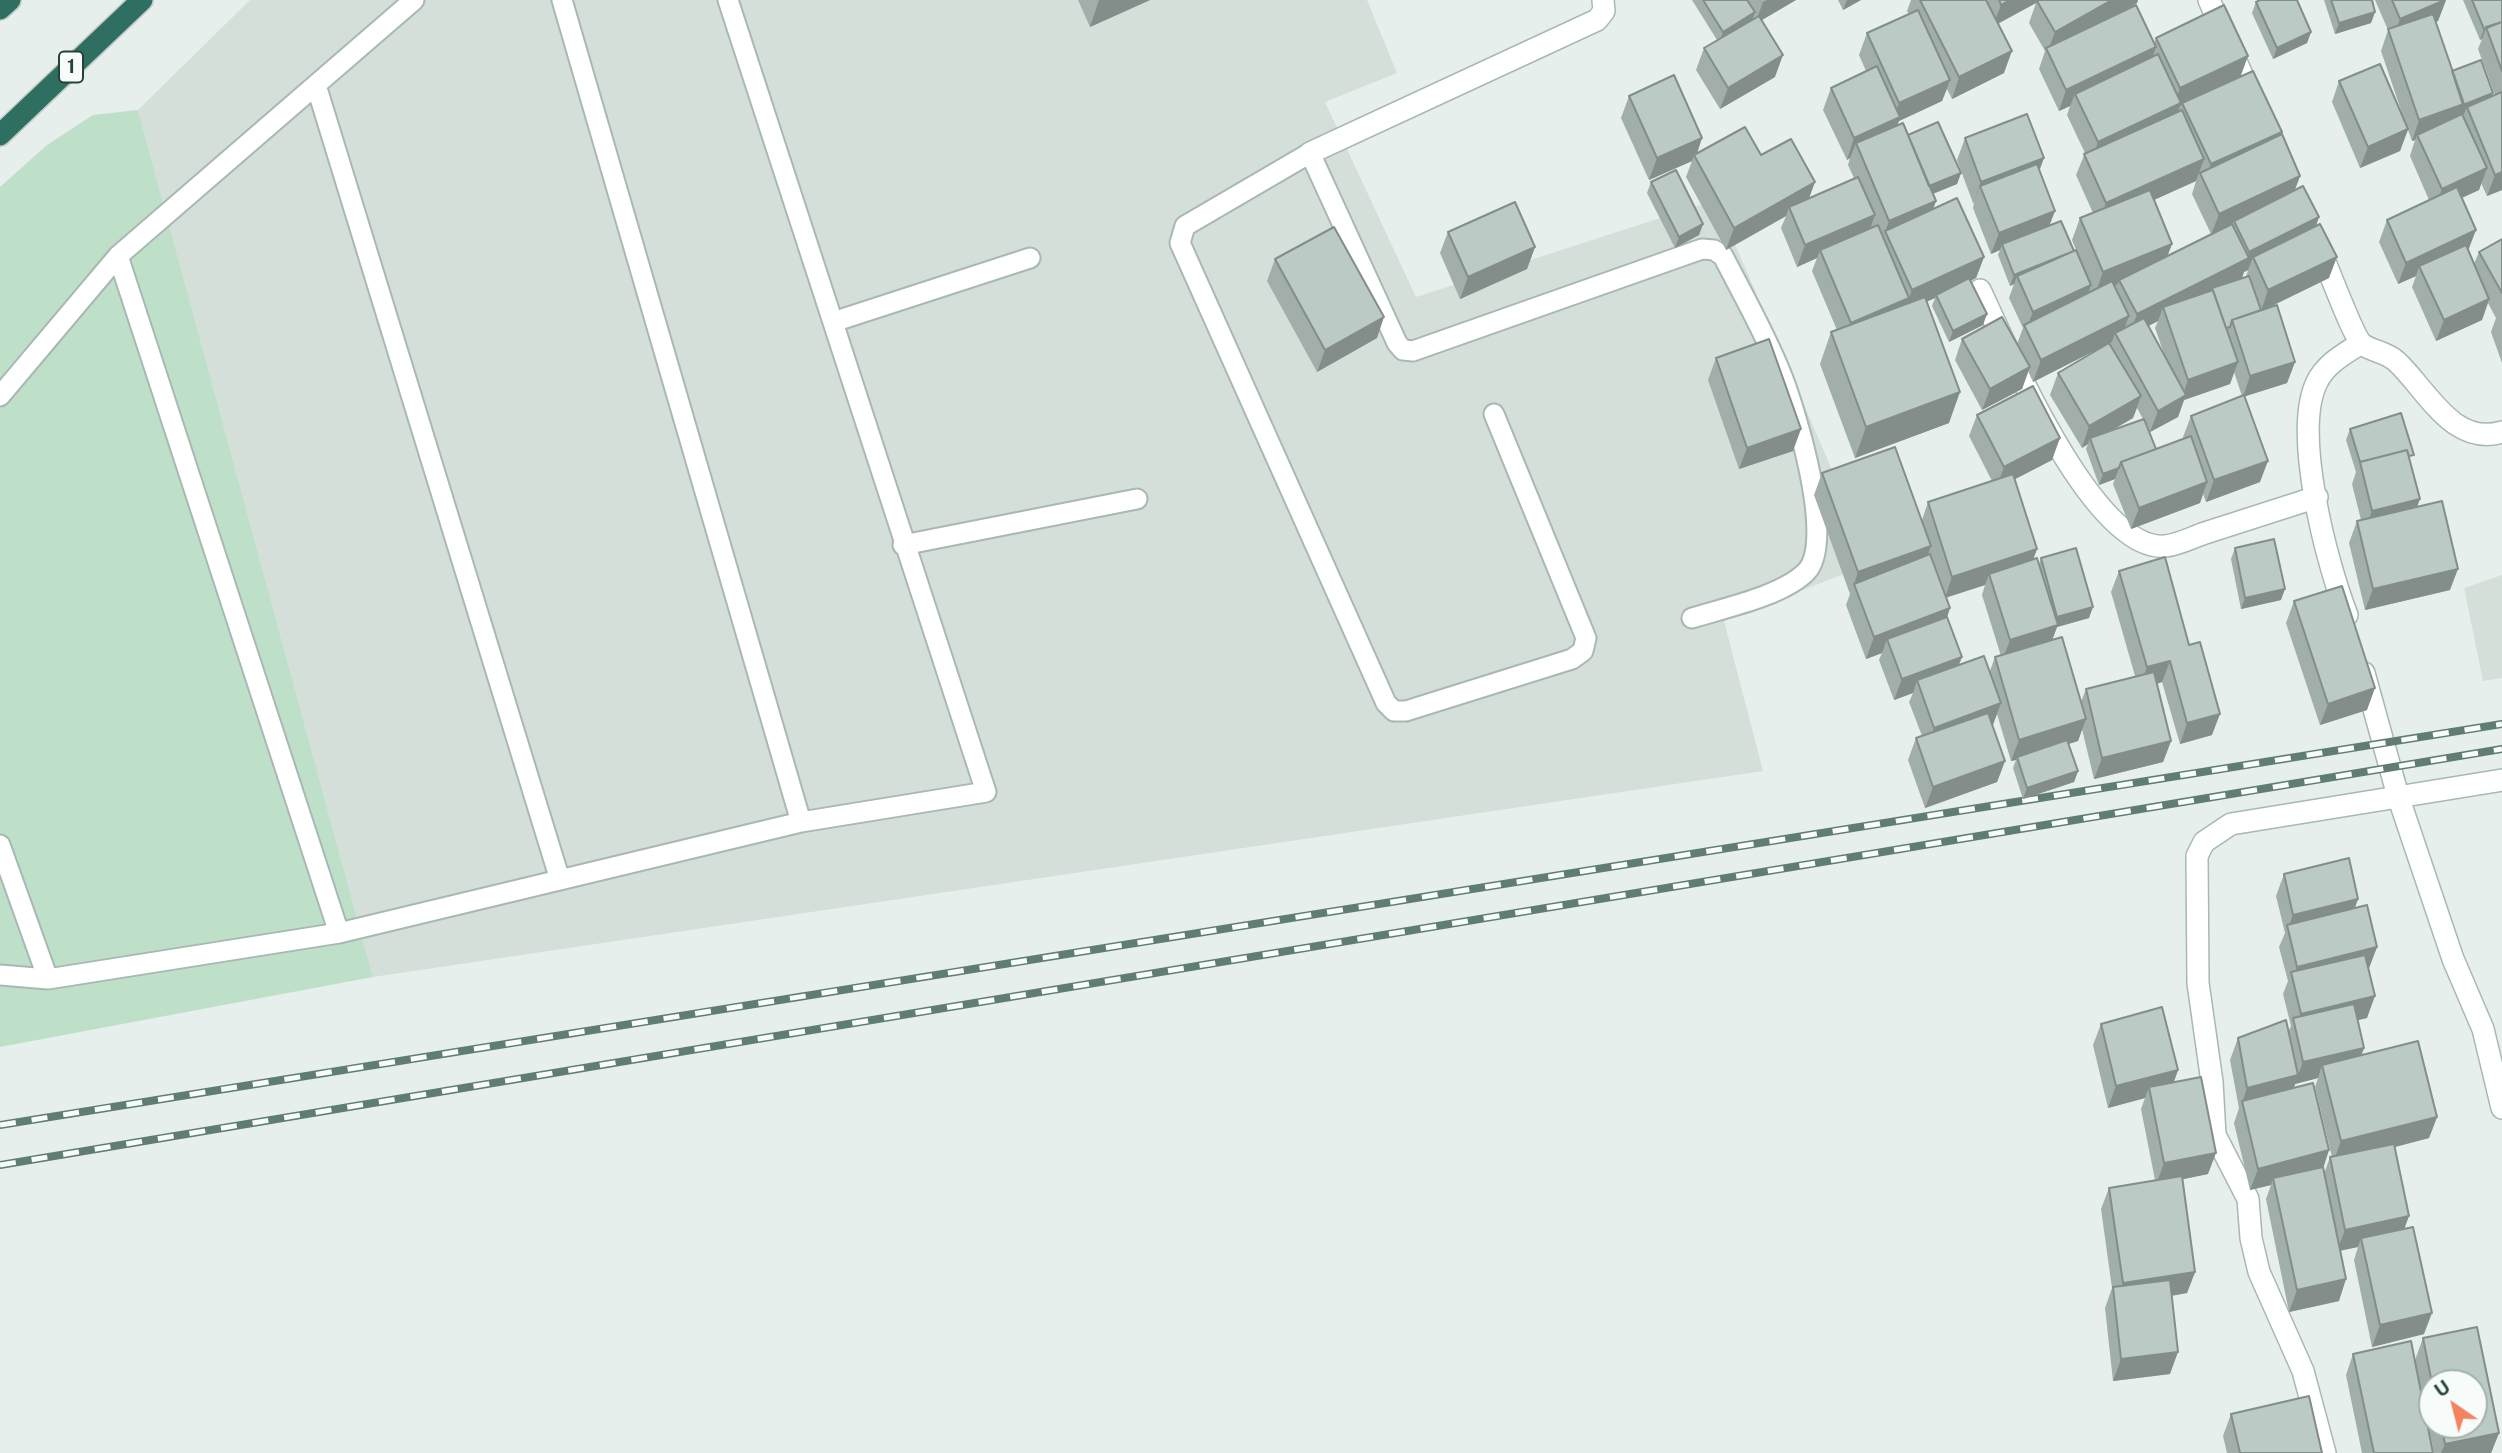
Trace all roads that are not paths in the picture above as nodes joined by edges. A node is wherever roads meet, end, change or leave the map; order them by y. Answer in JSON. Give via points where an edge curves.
{"nodes":[{"id":1,"x":10,"y":0,"type":"edge"},
{"id":2,"x":142,"y":0,"type":"edge"},
{"id":3,"x":414,"y":0,"type":"edge"},
{"id":4,"x":562,"y":0,"type":"edge"},
{"id":5,"x":727,"y":0,"type":"edge"},
{"id":6,"x":1602,"y":0,"type":"edge"},
{"id":7,"x":2208,"y":0,"type":"edge"},
{"id":8,"x":0,"y":9,"type":"edge"},
{"id":9,"x":316,"y":85,"type":"junction"},
{"id":10,"x":2265,"y":127,"type":"edge"},
{"id":11,"x":0,"y":135,"type":"edge"},
{"id":12,"x":1310,"y":153,"type":"junction"},
{"id":13,"x":2310,"y":229,"type":"edge"},
{"id":14,"x":118,"y":256,"type":"junction"},
{"id":15,"x":1030,"y":258,"type":"dead end"},
{"id":16,"x":1980,"y":290,"type":"dead end"},
{"id":17,"x":833,"y":322,"type":"junction"},
{"id":18,"x":2361,"y":343,"type":"junction"},
{"id":19,"x":0,"y":396,"type":"edge"},
{"id":20,"x":1494,"y":414,"type":"dead end"},
{"id":21,"x":2502,"y":432,"type":"edge"},
{"id":22,"x":2317,"y":497,"type":"junction"},
{"id":23,"x":1137,"y":499,"type":"dead end"},
{"id":24,"x":903,"y":545,"type":"junction"},
{"id":25,"x":1692,"y":618,"type":"dead end"},
{"id":26,"x":2351,"y":629,"type":"edge"},
{"id":27,"x":2358,"y":654,"type":"edge"},
{"id":28,"x":2502,"y":780,"type":"edge"},
{"id":29,"x":2398,"y":796,"type":"junction"},
{"id":30,"x":801,"y":822,"type":"junction"},
{"id":31,"x":0,"y":845,"type":"edge"},
{"id":32,"x":560,"y":880,"type":"junction"},
{"id":33,"x":339,"y":933,"type":"junction"},
{"id":34,"x":0,"y":975,"type":"edge"},
{"id":35,"x":48,"y":979,"type":"junction"},
{"id":36,"x":2502,"y":1108,"type":"edge"},
{"id":37,"x":2325,"y":1453,"type":"edge"}],
"edges":[{"from":1,"to":8,"type":"highway"},
{"from":2,"to":11,"type":"highway","number":"1"},
{"from":3,"to":9,"type":"lane"},
{"from":4,"to":30,"type":"lane"},
{"from":5,"to":17,"type":"lane"},
{"from":6,"to":12,"type":"street","via":[[1604,10],[1597,20]]},
{"from":7,"to":10,"type":"street"},
{"from":9,"to":14,"type":"lane"},
{"from":9,"to":32,"type":"lane"},
{"from":12,"to":20,"type":"lane","via":[[1185,226],[1180,243],[1386,703],[1394,711],[1572,659],[1583,651],[1586,638]]},
{"from":12,"to":25,"type":"lane","via":[[1403,350],[1413,351],[1702,249],[1723,256],[1782,376],[1806,453],[1816,520],[1814,558],[1807,572],[1786,586]]},
{"from":13,"to":18,"type":"street"},
{"from":14,"to":19,"type":"lane"},
{"from":14,"to":33,"type":"lane"},
{"from":15,"to":17,"type":"lane"},
{"from":16,"to":22,"type":"street","via":[[2061,454],[2092,498],[2138,538],[2165,546]]},
{"from":17,"to":24,"type":"lane"},
{"from":18,"to":21,"type":"street","via":[[2395,361],[2441,414],[2460,426],[2476,434]]},
{"from":18,"to":22,"type":"street","via":[[2327,367],[2316,383],[2309,454]]},
{"from":22,"to":26,"type":"street","via":[[2331,574]]},
{"from":23,"to":24,"type":"lane"},
{"from":24,"to":30,"type":"lane","via":[[986,792]]},
{"from":27,"to":29,"type":"street"},
{"from":28,"to":29,"type":"street"},
{"from":29,"to":36,"type":"street","via":[[2453,960],[2483,1028]]},
{"from":29,"to":37,"type":"street","via":[[2231,824],[2204,842],[2197,856],[2198,983],[2215,1135],[2248,1199],[2259,1272],[2303,1371]]},
{"from":30,"to":32,"type":"lane"},
{"from":31,"to":35,"type":"lane"},
{"from":32,"to":33,"type":"lane"},
{"from":33,"to":35,"type":"lane"},
{"from":34,"to":35,"type":"lane"}]}
